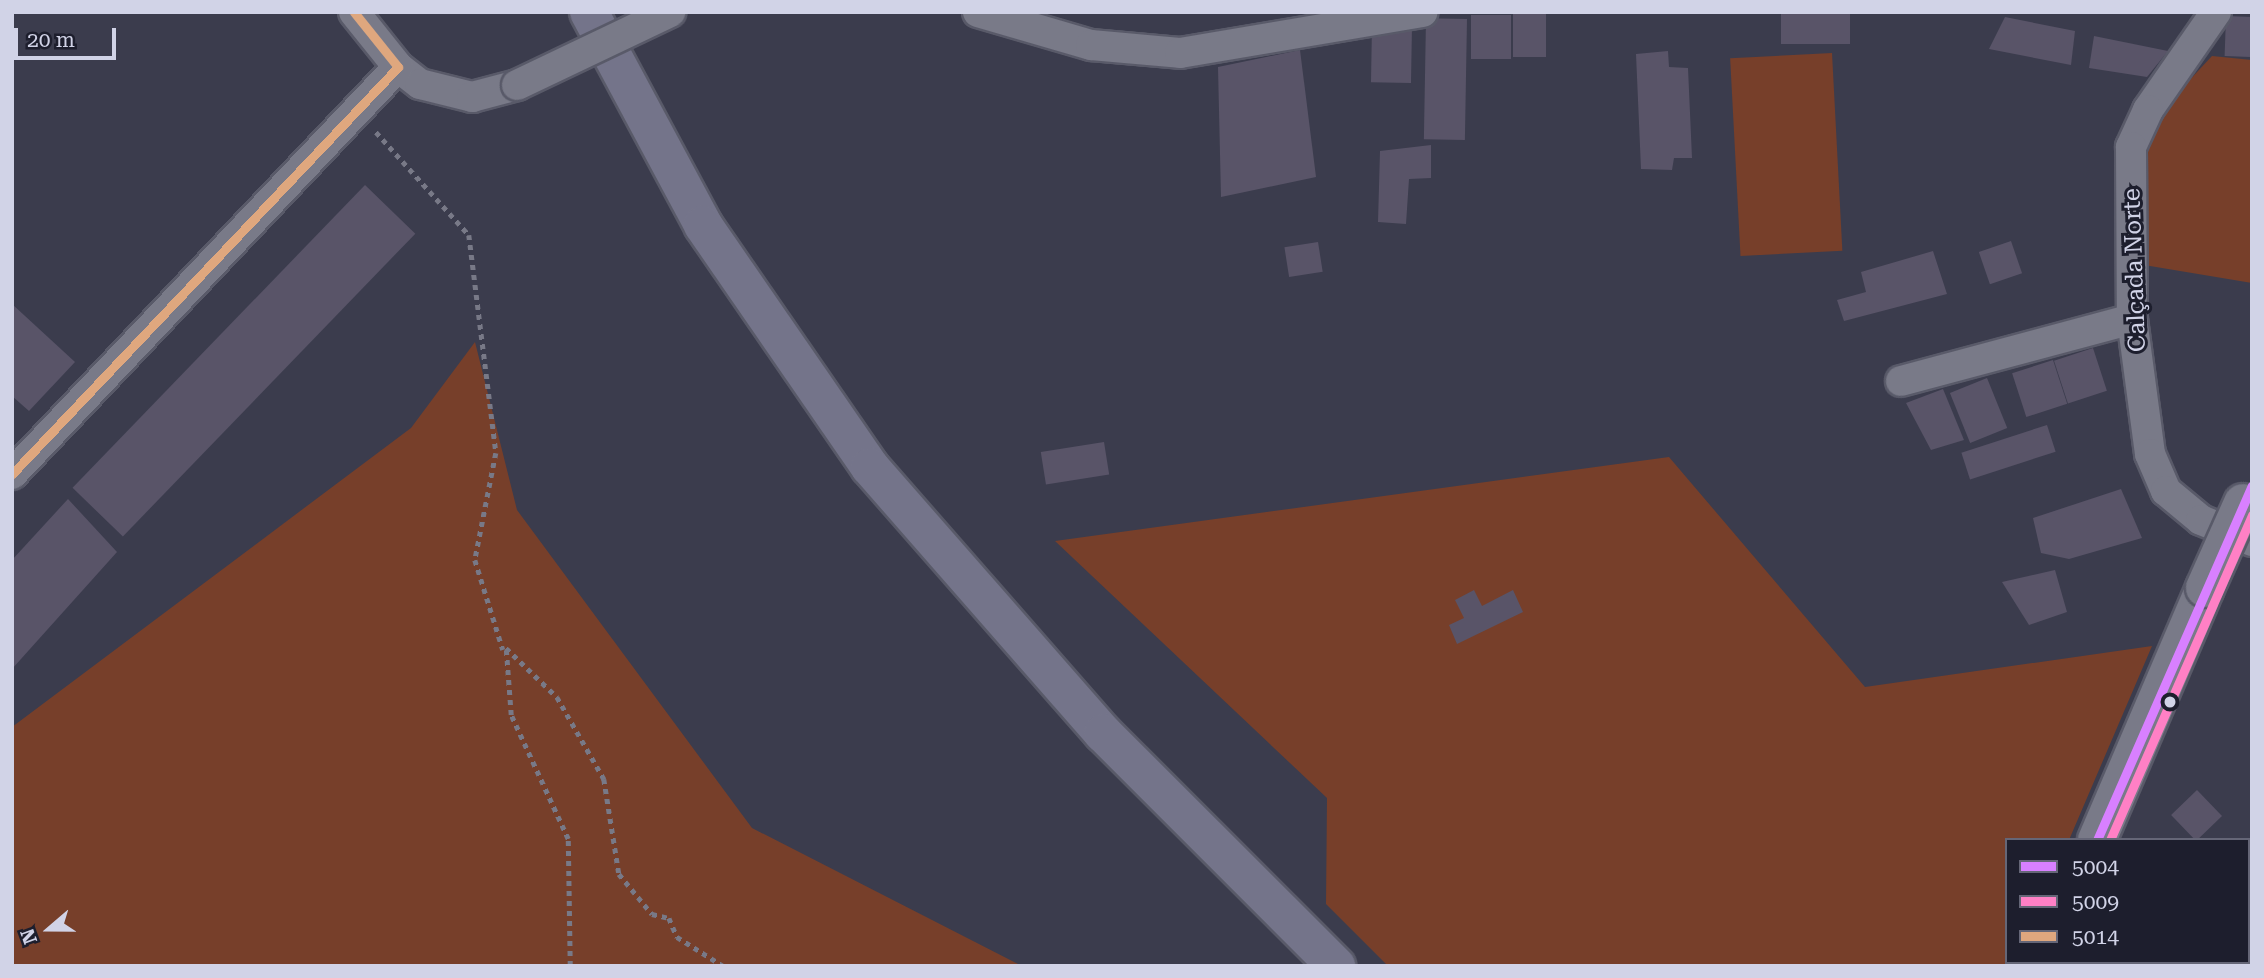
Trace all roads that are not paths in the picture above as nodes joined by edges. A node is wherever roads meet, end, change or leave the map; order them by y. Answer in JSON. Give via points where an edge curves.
{"nodes":[{"id":1,"x":354,"y":12,"type":"edge"},
{"id":2,"x":589,"y":12,"type":"edge"},
{"id":3,"x":670,"y":12,"type":"edge"},
{"id":4,"x":978,"y":12,"type":"edge"},
{"id":5,"x":1423,"y":12,"type":"edge"},
{"id":6,"x":2216,"y":12,"type":"edge"},
{"id":7,"x":398,"y":67,"type":"junction"},
{"id":8,"x":2132,"y":319,"type":"junction"},
{"id":9,"x":1901,"y":381,"type":"dead end"},
{"id":10,"x":13,"y":473,"type":"edge"},
{"id":11,"x":2247,"y":494,"type":"edge"},
{"id":12,"x":2252,"y":541,"type":"edge"},
{"id":13,"x":2098,"y":838,"type":"edge"},
{"id":14,"x":1336,"y":966,"type":"edge"}],
"edges":[{"from":1,"to":7,"type":"street"},
{"from":2,"to":14,"type":"highway","via":[[704,225],[870,467],[1103,733]]},
{"from":3,"to":7,"type":"street","bridge":true,"via":[[517,85],[472,97],[445,94]]},
{"from":4,"to":5,"type":"street","via":[[1091,45],[1180,53]]},
{"from":6,"to":8,"type":"street","name":"Calçada Norte","via":[[2148,110],[2131,147]]},
{"from":7,"to":10,"type":"street"},
{"from":8,"to":9,"type":"street"},
{"from":8,"to":12,"type":"street","name":"Calçada Norte","via":[[2150,454],[2166,491],[2201,520]]},
{"from":11,"to":13,"type":"main road","bridge":true}]}
